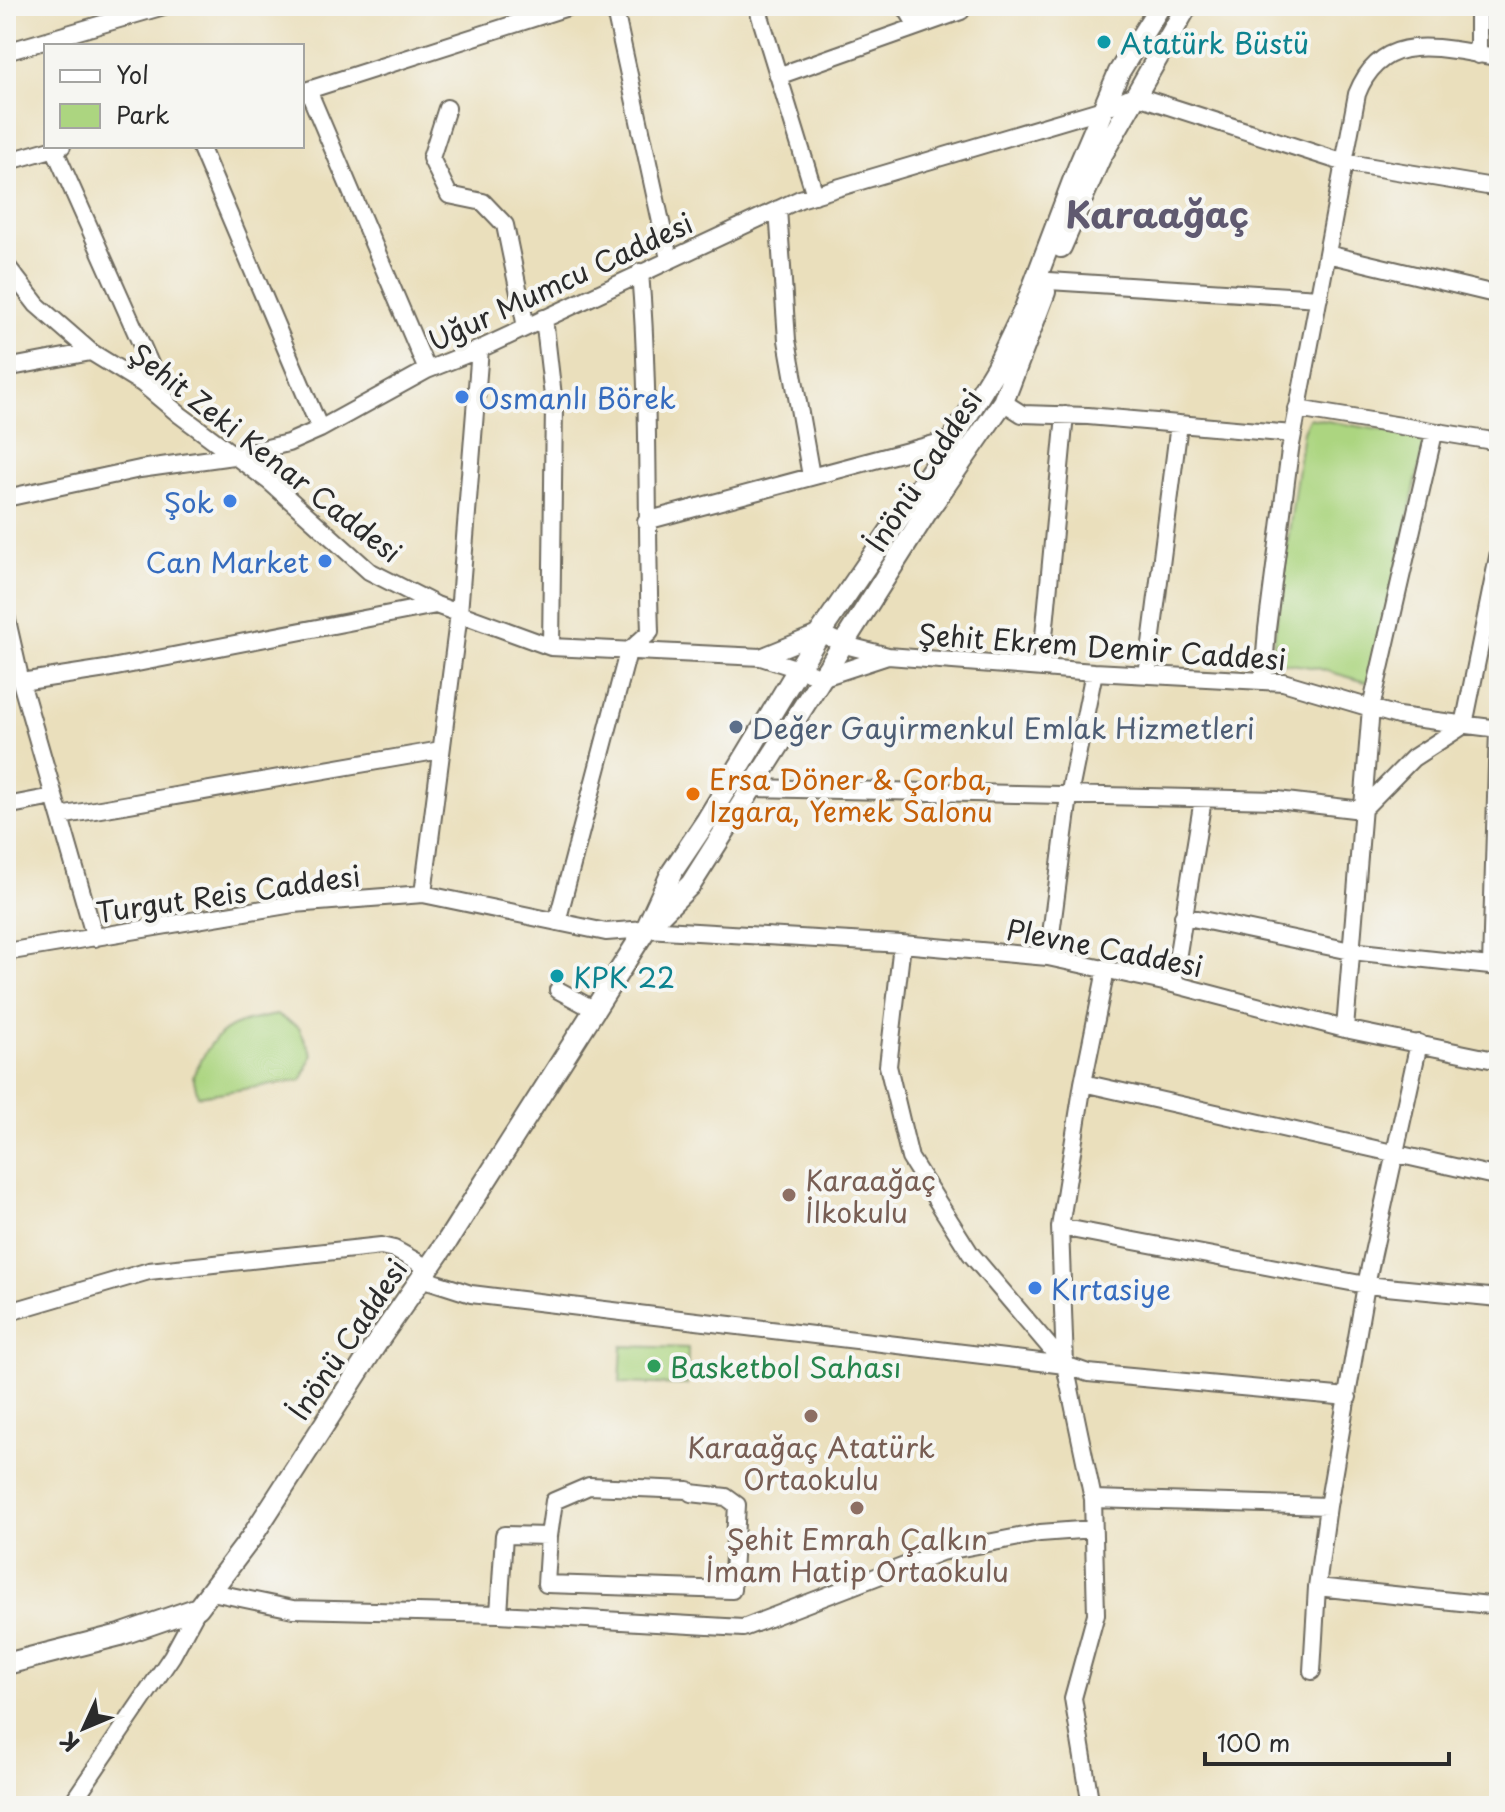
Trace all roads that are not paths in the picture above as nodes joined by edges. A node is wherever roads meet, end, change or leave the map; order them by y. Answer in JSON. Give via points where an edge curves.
{"nodes":[{"id":1,"x":164,"y":6,"type":"edge"},
{"id":2,"x":571,"y":6,"type":"edge"},
{"id":3,"x":614,"y":6,"type":"edge"},
{"id":4,"x":757,"y":6,"type":"edge"},
{"id":5,"x":905,"y":6,"type":"edge"},
{"id":6,"x":1160,"y":6,"type":"edge"},
{"id":7,"x":1187,"y":6,"type":"edge"},
{"id":8,"x":1478,"y":6,"type":"edge"},
{"id":9,"x":961,"y":11,"type":"dead end"},
{"id":10,"x":917,"y":26,"type":"junction"},
{"id":11,"x":6,"y":52,"type":"edge"},
{"id":12,"x":1478,"y":55,"type":"junction"},
{"id":13,"x":1499,"y":57,"type":"edge"},
{"id":14,"x":778,"y":76,"type":"junction"},
{"id":15,"x":305,"y":91,"type":"edge"},
{"id":16,"x":1134,"y":95,"type":"junction"},
{"id":17,"x":447,"y":108,"type":"dead end"},
{"id":18,"x":1103,"y":109,"type":"junction"},
{"id":19,"x":55,"y":148,"type":"edge"},
{"id":20,"x":58,"y":148,"type":"edge"},
{"id":21,"x":201,"y":148,"type":"edge"},
{"id":22,"x":6,"y":162,"type":"edge"},
{"id":23,"x":1342,"y":162,"type":"junction"},
{"id":24,"x":1499,"y":188,"type":"edge"},
{"id":25,"x":815,"y":195,"type":"junction"},
{"id":26,"x":778,"y":209,"type":"junction"},
{"id":27,"x":1327,"y":254,"type":"junction"},
{"id":28,"x":669,"y":259,"type":"junction"},
{"id":29,"x":6,"y":265,"type":"edge"},
{"id":30,"x":640,"y":272,"type":"junction"},
{"id":31,"x":1049,"y":281,"type":"junction"},
{"id":32,"x":1499,"y":295,"type":"edge"},
{"id":33,"x":1319,"y":298,"type":"junction"},
{"id":34,"x":544,"y":318,"type":"junction"},
{"id":35,"x":526,"y":327,"type":"junction"},
{"id":36,"x":480,"y":349,"type":"junction"},
{"id":37,"x":91,"y":352,"type":"junction"},
{"id":38,"x":6,"y":368,"type":"edge"},
{"id":39,"x":427,"y":370,"type":"junction"},
{"id":40,"x":1003,"y":402,"type":"junction"},
{"id":41,"x":169,"y":406,"type":"junction"},
{"id":42,"x":1297,"y":409,"type":"junction"},
{"id":43,"x":1065,"y":415,"type":"junction"},
{"id":44,"x":1179,"y":424,"type":"junction"},
{"id":45,"x":320,"y":429,"type":"junction"},
{"id":46,"x":1434,"y":433,"type":"junction"},
{"id":47,"x":1293,"y":434,"type":"junction"},
{"id":48,"x":953,"y":439,"type":"junction"},
{"id":49,"x":1499,"y":442,"type":"edge"},
{"id":50,"x":233,"y":456,"type":"junction"},
{"id":51,"x":811,"y":476,"type":"junction"},
{"id":52,"x":6,"y":498,"type":"edge"},
{"id":53,"x":646,"y":521,"type":"junction"},
{"id":54,"x":1499,"y":552,"type":"edge"},
{"id":55,"x":436,"y":605,"type":"junction"},
{"id":56,"x":459,"y":613,"type":"junction"},
{"id":57,"x":7,"y":625,"type":"edge"},
{"id":58,"x":820,"y":633,"type":"junction"},
{"id":59,"x":845,"y":645,"type":"junction"},
{"id":60,"x":551,"y":647,"type":"junction"},
{"id":61,"x":628,"y":652,"type":"junction"},
{"id":62,"x":888,"y":656,"type":"junction"},
{"id":63,"x":761,"y":657,"type":"junction"},
{"id":64,"x":1041,"y":668,"type":"junction"},
{"id":65,"x":797,"y":670,"type":"junction"},
{"id":66,"x":1094,"y":672,"type":"junction"},
{"id":67,"x":1147,"y":675,"type":"junction"},
{"id":68,"x":824,"y":677,"type":"junction"},
{"id":69,"x":1263,"y":681,"type":"junction"},
{"id":70,"x":21,"y":682,"type":"junction"},
{"id":71,"x":1371,"y":708,"type":"junction"},
{"id":72,"x":1464,"y":725,"type":"junction"},
{"id":73,"x":1499,"y":729,"type":"edge"},
{"id":74,"x":441,"y":750,"type":"junction"},
{"id":75,"x":754,"y":788,"type":"junction"},
{"id":76,"x":1069,"y":796,"type":"junction"},
{"id":77,"x":53,"y":797,"type":"junction"},
{"id":78,"x":1203,"y":799,"type":"junction"},
{"id":79,"x":6,"y":806,"type":"edge"},
{"id":80,"x":1362,"y":810,"type":"junction"},
{"id":81,"x":60,"y":816,"type":"junction"},
{"id":82,"x":1496,"y":842,"type":"edge"},
{"id":83,"x":423,"y":894,"type":"junction"},
{"id":84,"x":1183,"y":916,"type":"junction"},
{"id":85,"x":557,"y":922,"type":"junction"},
{"id":86,"x":646,"y":929,"type":"junction"},
{"id":87,"x":95,"y":938,"type":"junction"},
{"id":88,"x":902,"y":944,"type":"junction"},
{"id":89,"x":1351,"y":951,"type":"junction"},
{"id":90,"x":6,"y":952,"type":"edge"},
{"id":91,"x":1048,"y":957,"type":"junction"},
{"id":92,"x":1495,"y":967,"type":"edge"},
{"id":93,"x":1103,"y":968,"type":"junction"},
{"id":94,"x":1173,"y":984,"type":"junction"},
{"id":95,"x":558,"y":990,"type":"dead end"},
{"id":96,"x":593,"y":1009,"type":"junction"},
{"id":97,"x":1345,"y":1029,"type":"junction"},
{"id":98,"x":1419,"y":1043,"type":"junction"},
{"id":99,"x":1499,"y":1061,"type":"edge"},
{"id":100,"x":1083,"y":1083,"type":"junction"},
{"id":101,"x":1396,"y":1154,"type":"junction"},
{"id":102,"x":1499,"y":1177,"type":"edge"},
{"id":103,"x":1060,"y":1227,"type":"junction"},
{"id":104,"x":424,"y":1273,"type":"junction"},
{"id":105,"x":1366,"y":1285,"type":"junction"},
{"id":106,"x":1499,"y":1298,"type":"edge"},
{"id":107,"x":7,"y":1307,"type":"edge"},
{"id":108,"x":1065,"y":1365,"type":"junction"},
{"id":109,"x":1348,"y":1397,"type":"junction"},
{"id":110,"x":1093,"y":1499,"type":"junction"},
{"id":111,"x":1328,"y":1506,"type":"junction"},
{"id":112,"x":1094,"y":1529,"type":"junction"},
{"id":113,"x":549,"y":1536,"type":"junction"},
{"id":114,"x":1317,"y":1587,"type":"junction"},
{"id":115,"x":212,"y":1592,"type":"junction"},
{"id":116,"x":1499,"y":1606,"type":"edge"},
{"id":117,"x":198,"y":1608,"type":"junction"},
{"id":118,"x":499,"y":1614,"type":"junction"},
{"id":119,"x":6,"y":1664,"type":"edge"},
{"id":120,"x":1312,"y":1671,"type":"dead end"},
{"id":121,"x":70,"y":1806,"type":"edge"},
{"id":122,"x":1091,"y":1806,"type":"edge"}],
"edges":[{"from":1,"to":11,"type":"street"},
{"from":2,"to":15,"type":"street"},
{"from":3,"to":28,"type":"street"},
{"from":4,"to":14,"type":"street"},
{"from":5,"to":10,"type":"street"},
{"from":6,"to":18,"type":"main road","name":"İnönü Caddesi"},
{"from":7,"to":16,"type":"main road","name":"İnönü Caddesi"},
{"from":8,"to":12,"type":"street"},
{"from":9,"to":10,"type":"street"},
{"from":10,"to":14,"type":"street"},
{"from":12,"to":13,"type":"street"},
{"from":12,"to":23,"type":"street","via":[[1413,46],[1380,58],[1364,75],[1357,94]]},
{"from":14,"to":25,"type":"street"},
{"from":15,"to":39,"type":"street"},
{"from":16,"to":18,"type":"street","name":"Uğur Mumcu Caddesi"},
{"from":16,"to":23,"type":"street"},
{"from":16,"to":31,"type":"main road","name":"İnönü Caddesi","via":[[1100,158]]},
{"from":17,"to":35,"type":"street","via":[[431,158],[449,195],[483,202],[505,225]]},
{"from":18,"to":25,"type":"street","name":"Uğur Mumcu Caddesi"},
{"from":18,"to":48,"type":"main road","name":"İnönü Caddesi","via":[[1025,308]]},
{"from":19,"to":22,"type":"street"},
{"from":20,"to":41,"type":"street"},
{"from":21,"to":45,"type":"street"},
{"from":23,"to":24,"type":"street"},
{"from":23,"to":27,"type":"street"},
{"from":25,"to":26,"type":"street","name":"Uğur Mumcu Caddesi"},
{"from":26,"to":28,"type":"street","name":"Uğur Mumcu Caddesi"},
{"from":26,"to":51,"type":"street","via":[[787,340]]},
{"from":27,"to":32,"type":"street"},
{"from":27,"to":33,"type":"street"},
{"from":28,"to":30,"type":"street","name":"Uğur Mumcu Caddesi"},
{"from":29,"to":37,"type":"street","name":"Şehit Zeki Kenar Caddesi","via":[[37,305]]},
{"from":30,"to":34,"type":"street","name":"Uğur Mumcu Caddesi"},
{"from":30,"to":53,"type":"street","via":[[647,356]]},
{"from":31,"to":33,"type":"street"},
{"from":31,"to":40,"type":"main road","name":"İnönü Caddesi"},
{"from":33,"to":42,"type":"street"},
{"from":34,"to":35,"type":"street","name":"Uğur Mumcu Caddesi"},
{"from":34,"to":60,"type":"street","via":[[554,405]]},
{"from":35,"to":36,"type":"street","name":"Uğur Mumcu Caddesi"},
{"from":36,"to":39,"type":"street","name":"Uğur Mumcu Caddesi"},
{"from":36,"to":56,"type":"street"},
{"from":37,"to":38,"type":"street"},
{"from":37,"to":41,"type":"street","name":"Şehit Zeki Kenar Caddesi"},
{"from":39,"to":45,"type":"street","name":"Uğur Mumcu Caddesi"},
{"from":40,"to":43,"type":"street","via":[[1022,414]]},
{"from":40,"to":59,"type":"main road","name":"İnönü Caddesi","via":[[926,513]]},
{"from":41,"to":50,"type":"street","name":"Şehit Zeki Kenar Caddesi"},
{"from":42,"to":46,"type":"street"},
{"from":42,"to":47,"type":"street"},
{"from":43,"to":44,"type":"street"},
{"from":43,"to":64,"type":"street"},
{"from":44,"to":47,"type":"street"},
{"from":44,"to":67,"type":"street"},
{"from":45,"to":50,"type":"street","name":"Uğur Mumcu Caddesi"},
{"from":46,"to":49,"type":"street"},
{"from":46,"to":71,"type":"street"},
{"from":47,"to":69,"type":"street"},
{"from":48,"to":51,"type":"street"},
{"from":48,"to":58,"type":"main road","name":"İnönü Caddesi"},
{"from":50,"to":52,"type":"street","name":"Uğur Mumcu Caddesi","via":[[140,469]]},
{"from":50,"to":55,"type":"street","name":"Şehit Zeki Kenar Caddesi","via":[[270,482],[369,571]]},
{"from":51,"to":53,"type":"street"},
{"from":53,"to":61,"type":"street","via":[[650,632]]},
{"from":54,"to":72,"type":"street"},
{"from":55,"to":56,"type":"street","name":"Şehit Zeki Kenar Caddesi"},
{"from":55,"to":70,"type":"street"},
{"from":56,"to":60,"type":"street","name":"Şehit Zeki Kenar Caddesi"},
{"from":56,"to":74,"type":"street"},
{"from":57,"to":70,"type":"street"},
{"from":58,"to":59,"type":"street"},
{"from":58,"to":63,"type":"street"},
{"from":58,"to":65,"type":"main road","name":"İnönü Caddesi"},
{"from":59,"to":62,"type":"street"},
{"from":59,"to":68,"type":"main road","name":"İnönü Caddesi"},
{"from":60,"to":61,"type":"street","name":"Şehit Zeki Kenar Caddesi"},
{"from":61,"to":63,"type":"street","name":"Şehit Zeki Kenar Caddesi"},
{"from":61,"to":85,"type":"street"},
{"from":62,"to":64,"type":"street","name":"Şehit Ekrem Demir Caddesi"},
{"from":62,"to":68,"type":"street"},
{"from":63,"to":65,"type":"street"},
{"from":64,"to":66,"type":"street","name":"Şehit Ekrem Demir Caddesi"},
{"from":65,"to":68,"type":"street"},
{"from":65,"to":86,"type":"main road","name":"İnönü Caddesi","via":[[672,872]]},
{"from":66,"to":67,"type":"street","name":"Şehit Ekrem Demir Caddesi"},
{"from":66,"to":76,"type":"street"},
{"from":67,"to":69,"type":"street","name":"Şehit Ekrem Demir Caddesi"},
{"from":68,"to":75,"type":"main road","name":"İnönü Caddesi"},
{"from":69,"to":71,"type":"street","name":"Şehit Ekrem Demir Caddesi"},
{"from":70,"to":77,"type":"street"},
{"from":71,"to":72,"type":"street","name":"Şehit Ekrem Demir Caddesi"},
{"from":71,"to":80,"type":"street"},
{"from":72,"to":73,"type":"street","name":"Şehit Ekrem Demir Caddesi"},
{"from":72,"to":80,"type":"street","via":[[1413,758]]},
{"from":73,"to":82,"type":"street"},
{"from":74,"to":81,"type":"street"},
{"from":74,"to":83,"type":"street"},
{"from":75,"to":76,"type":"street"},
{"from":75,"to":86,"type":"main road","name":"İnönü Caddesi","via":[[691,884]]},
{"from":76,"to":78,"type":"street"},
{"from":76,"to":91,"type":"street"},
{"from":77,"to":79,"type":"street"},
{"from":77,"to":81,"type":"street"},
{"from":78,"to":80,"type":"street","via":[[1277,800]]},
{"from":78,"to":84,"type":"street"},
{"from":80,"to":89,"type":"street"},
{"from":81,"to":87,"type":"street"},
{"from":82,"to":92,"type":"street"},
{"from":83,"to":85,"type":"street","name":"Turgut Reis Caddesi"},
{"from":83,"to":87,"type":"street","name":"Turgut Reis Caddesi","via":[[293,904]]},
{"from":84,"to":89,"type":"street"},
{"from":84,"to":94,"type":"street"},
{"from":85,"to":86,"type":"street","name":"Turgut Reis Caddesi","via":[[606,932]]},
{"from":86,"to":88,"type":"street","name":"Plevne Caddesi"},
{"from":86,"to":96,"type":"main road","name":"İnönü Caddesi"},
{"from":87,"to":90,"type":"street","name":"Turgut Reis Caddesi"},
{"from":88,"to":91,"type":"street","name":"Plevne Caddesi"},
{"from":88,"to":108,"type":"street","via":[[888,1066],[910,1158],[970,1253]]},
{"from":89,"to":92,"type":"street"},
{"from":89,"to":97,"type":"street"},
{"from":91,"to":93,"type":"street","name":"Plevne Caddesi"},
{"from":93,"to":94,"type":"street","name":"Plevne Caddesi"},
{"from":93,"to":100,"type":"street"},
{"from":94,"to":97,"type":"street","name":"Plevne Caddesi"},
{"from":95,"to":96,"type":"street"},
{"from":96,"to":104,"type":"main road","name":"İnönü Caddesi"},
{"from":97,"to":98,"type":"street","name":"Plevne Caddesi"},
{"from":98,"to":99,"type":"street","name":"Plevne Caddesi"},
{"from":98,"to":101,"type":"street"},
{"from":100,"to":101,"type":"street"},
{"from":100,"to":103,"type":"street"},
{"from":101,"to":102,"type":"street"},
{"from":101,"to":105,"type":"street"},
{"from":103,"to":105,"type":"street"},
{"from":103,"to":108,"type":"street"},
{"from":104,"to":107,"type":"street","via":[[394,1249],[381,1246],[149,1271]]},
{"from":104,"to":108,"type":"street","via":[[471,1294]]},
{"from":104,"to":115,"type":"main road","name":"İnönü Caddesi"},
{"from":105,"to":106,"type":"street"},
{"from":105,"to":109,"type":"street"},
{"from":108,"to":109,"type":"street","via":[[1088,1373]]},
{"from":108,"to":110,"type":"street"},
{"from":109,"to":111,"type":"street"},
{"from":110,"to":111,"type":"street"},
{"from":110,"to":112,"type":"street"},
{"from":111,"to":114,"type":"street"},
{"from":112,"to":118,"type":"street","via":[[1040,1533],[941,1552],[743,1628]]},
{"from":112,"to":122,"type":"street","via":[[1096,1614],[1073,1698]]},
{"from":113,"to":113,"type":"street","via":[[546,1584],[732,1590],[737,1505],[726,1497],[589,1486],[554,1501]]},
{"from":113,"to":118,"type":"street","via":[[504,1535]]},
{"from":114,"to":116,"type":"street"},
{"from":114,"to":120,"type":"street"},
{"from":115,"to":117,"type":"main road","name":"İnönü Caddesi"},
{"from":115,"to":118,"type":"street","via":[[293,1609]]},
{"from":117,"to":119,"type":"main road","name":"İnönü Caddesi","via":[[120,1635]]},
{"from":117,"to":121,"type":"street","via":[[172,1656]]}]}
